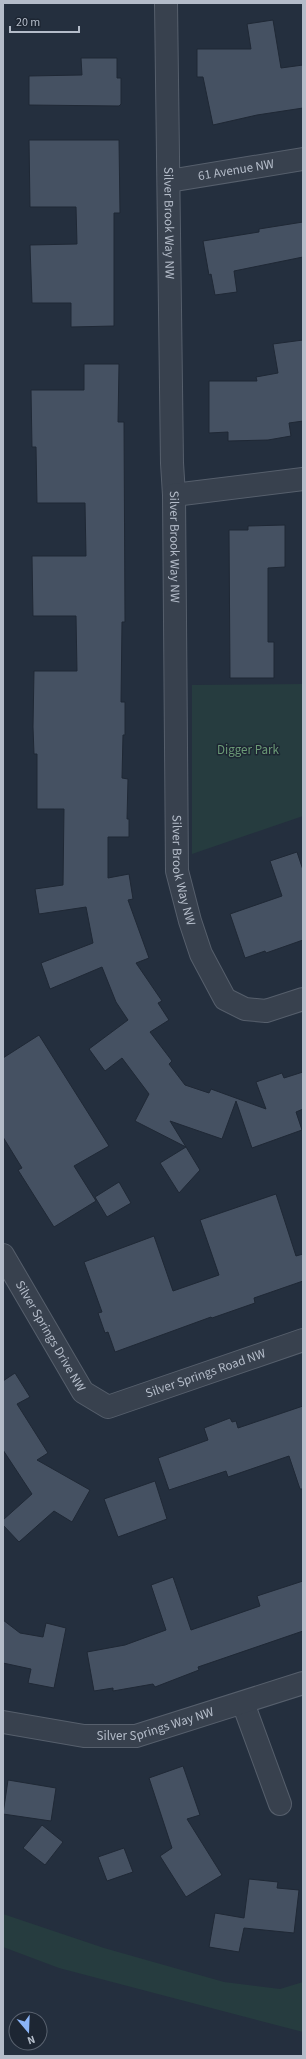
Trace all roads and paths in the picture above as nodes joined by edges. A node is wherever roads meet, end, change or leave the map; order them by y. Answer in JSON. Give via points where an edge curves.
{"nodes":[{"id":1,"x":166,"y":3,"type":"edge"},
{"id":2,"x":303,"y":159,"type":"edge"},
{"id":3,"x":169,"y":181,"type":"junction"},
{"id":4,"x":303,"y":478,"type":"edge"},
{"id":5,"x":174,"y":495,"type":"junction"},
{"id":6,"x":303,"y":999,"type":"edge"},
{"id":7,"x":3,"y":1255,"type":"edge"},
{"id":8,"x":303,"y":1340,"type":"edge"},
{"id":9,"x":108,"y":1407,"type":"joint"},
{"id":10,"x":303,"y":1683,"type":"edge"},
{"id":11,"x":243,"y":1704,"type":"junction"},
{"id":12,"x":3,"y":1722,"type":"edge"},
{"id":13,"x":280,"y":1804,"type":"dead end"}],
"edges":[{"from":1,"to":3,"type":"street","name":"Silver Brook Way NW"},
{"from":2,"to":3,"type":"street","name":"61 Avenue NW"},
{"from":3,"to":5,"type":"street","name":"Silver Brook Way NW"},
{"from":4,"to":5,"type":"street"},
{"from":5,"to":6,"type":"street","name":"Silver Brook Way NW","via":[[177,871],[202,954],[225,999],[244,1009],[266,1011]]},
{"from":7,"to":9,"type":"street","name":"Silver Springs Drive NW","via":[[83,1392]]},
{"from":8,"to":9,"type":"street","name":"Silver Springs Road NW"},
{"from":10,"to":11,"type":"street","name":"Silver Springs Way NW"},
{"from":11,"to":12,"type":"street","name":"Silver Springs Way NW","via":[[136,1736],[84,1736]]},
{"from":11,"to":13,"type":"street"}]}
